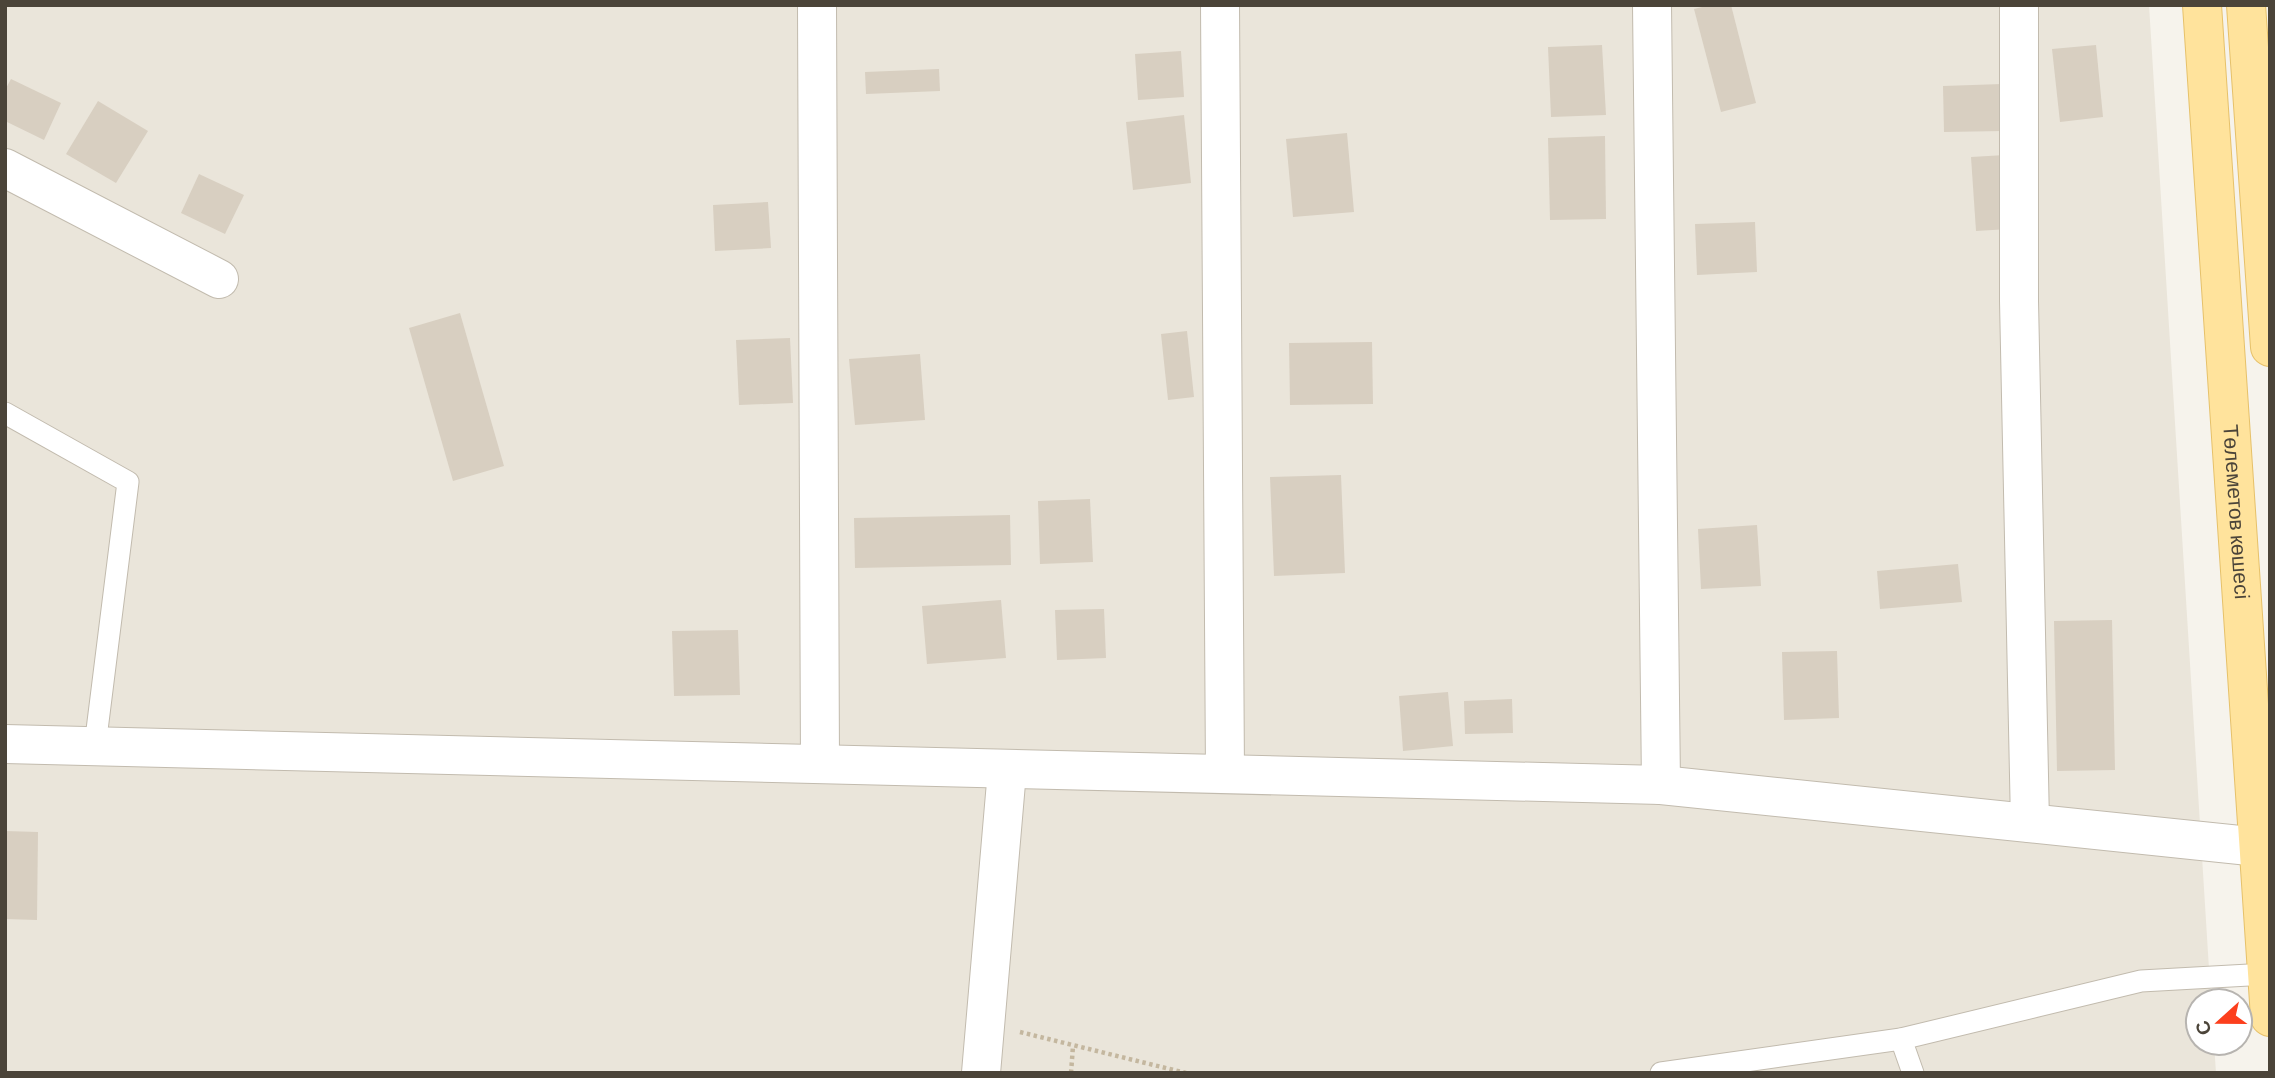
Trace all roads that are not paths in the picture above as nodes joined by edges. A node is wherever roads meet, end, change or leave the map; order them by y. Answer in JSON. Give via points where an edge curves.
{"nodes":[{"id":1,"x":817,"y":5,"type":"edge"},
{"id":2,"x":1220,"y":5,"type":"edge"},
{"id":3,"x":1652,"y":5,"type":"edge"},
{"id":4,"x":2019,"y":5,"type":"edge"},
{"id":5,"x":2202,"y":5,"type":"edge"},
{"id":6,"x":2246,"y":5,"type":"edge"},
{"id":7,"x":2263,"y":130,"type":"edge"},
{"id":8,"x":5,"y":168,"type":"edge"},
{"id":9,"x":219,"y":279,"type":"dead end"},
{"id":10,"x":2270,"y":347,"type":"edge"},
{"id":11,"x":5,"y":413,"type":"edge"},
{"id":12,"x":5,"y":744,"type":"edge"},
{"id":13,"x":94,"y":746,"type":"junction"},
{"id":14,"x":820,"y":764,"type":"junction"},
{"id":15,"x":1007,"y":771,"type":"junction"},
{"id":16,"x":1225,"y":774,"type":"junction"},
{"id":17,"x":1661,"y":785,"type":"junction"},
{"id":18,"x":2030,"y":823,"type":"junction"},
{"id":19,"x":2259,"y":846,"type":"junction"},
{"id":20,"x":2267,"y":974,"type":"junction"},
{"id":21,"x":2270,"y":1017,"type":"edge"},
{"id":22,"x":1901,"y":1039,"type":"junction"},
{"id":23,"x":981,"y":1073,"type":"edge"},
{"id":24,"x":1661,"y":1073,"type":"edge"},
{"id":25,"x":1913,"y":1073,"type":"edge"}],
"edges":[{"from":1,"to":14,"type":"street"},
{"from":2,"to":16,"type":"street"},
{"from":3,"to":17,"type":"street"},
{"from":4,"to":18,"type":"street","via":[[2019,301]]},
{"from":5,"to":19,"type":"main road","name":"Төлеметов көшесі"},
{"from":6,"to":7,"type":"main road"},
{"from":7,"to":10,"type":"main road"},
{"from":8,"to":9,"type":"street"},
{"from":11,"to":13,"type":"lane","via":[[128,482]]},
{"from":12,"to":13,"type":"street"},
{"from":13,"to":14,"type":"street"},
{"from":14,"to":15,"type":"street"},
{"from":15,"to":16,"type":"street"},
{"from":15,"to":23,"type":"street"},
{"from":16,"to":17,"type":"street"},
{"from":17,"to":18,"type":"street"},
{"from":18,"to":19,"type":"street"},
{"from":19,"to":20,"type":"main road","name":"Төлеметов көшесі"},
{"from":20,"to":21,"type":"main road","name":"Төлеметов көшесі"},
{"from":20,"to":22,"type":"lane","via":[[2141,981]]},
{"from":22,"to":24,"type":"lane"},
{"from":22,"to":25,"type":"lane"}]}
